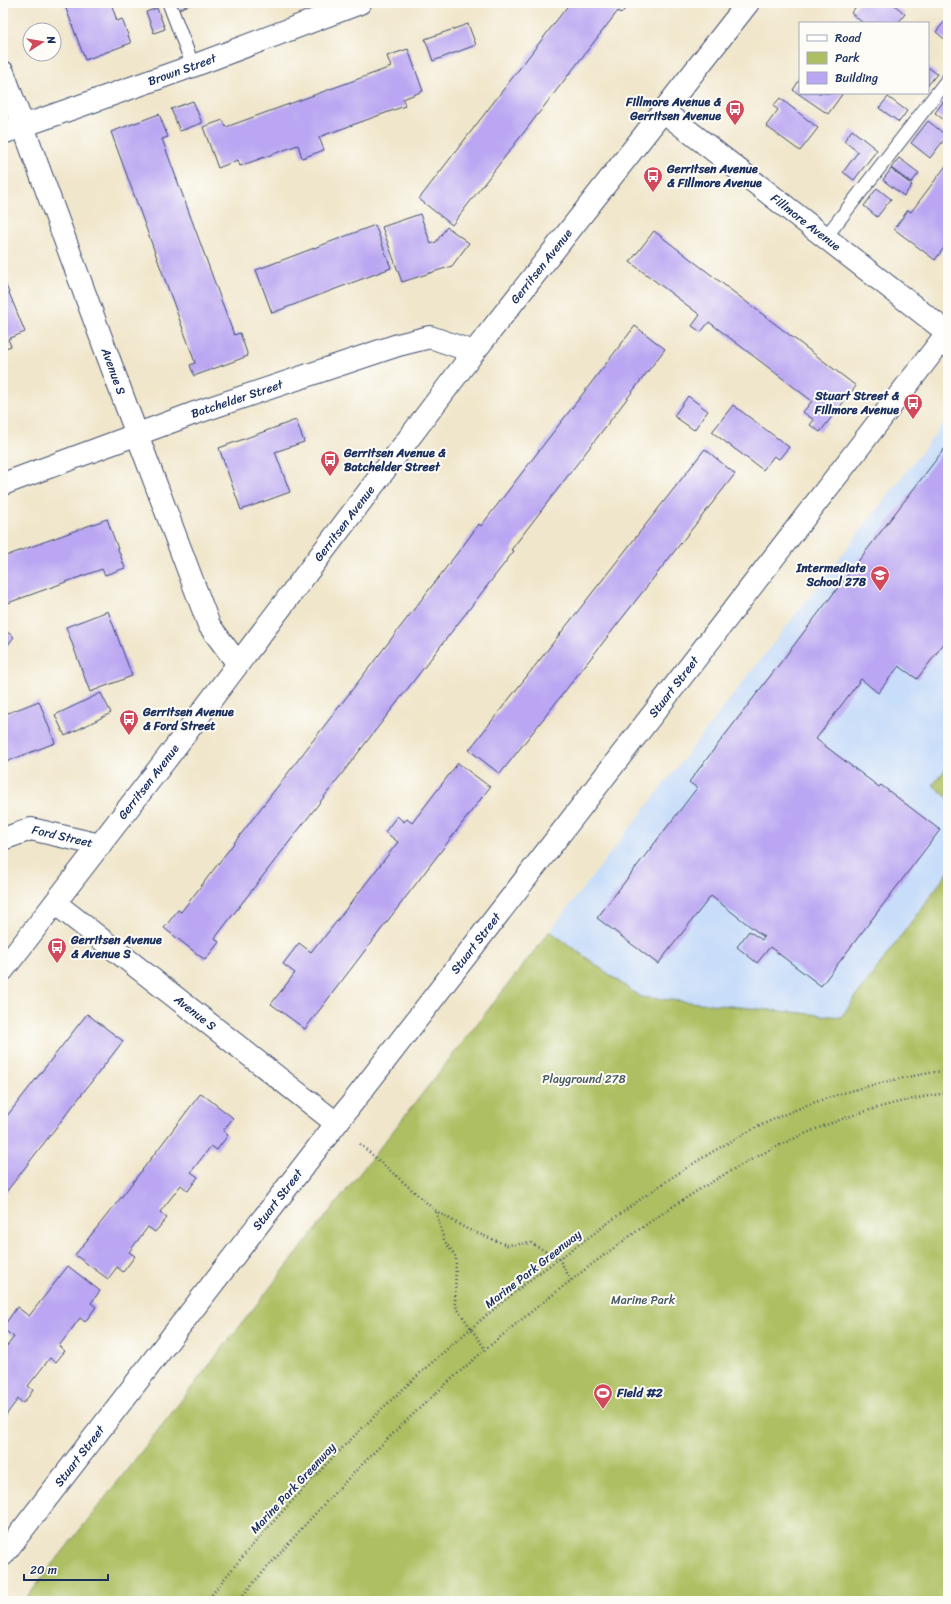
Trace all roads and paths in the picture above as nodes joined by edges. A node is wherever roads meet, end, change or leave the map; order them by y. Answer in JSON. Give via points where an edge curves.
{"nodes":[{"id":1,"x":169,"y":3,"type":"edge"},
{"id":2,"x":360,"y":3,"type":"edge"},
{"id":3,"x":748,"y":3,"type":"edge"},
{"id":4,"x":193,"y":66,"type":"junction"},
{"id":5,"x":3,"y":72,"type":"edge"},
{"id":6,"x":948,"y":79,"type":"edge"},
{"id":7,"x":663,"y":111,"type":"junction"},
{"id":8,"x":23,"y":126,"type":"junction"},
{"id":9,"x":3,"y":133,"type":"edge"},
{"id":10,"x":825,"y":238,"type":"junction"},
{"id":11,"x":948,"y":333,"type":"edge"},
{"id":12,"x":474,"y":352,"type":"junction"},
{"id":13,"x":137,"y":435,"type":"junction"},
{"id":14,"x":3,"y":484,"type":"edge"},
{"id":15,"x":238,"y":664,"type":"junction"},
{"id":16,"x":3,"y":839,"type":"edge"},
{"id":17,"x":100,"y":845,"type":"junction"},
{"id":18,"x":55,"y":903,"type":"junction"},
{"id":19,"x":3,"y":970,"type":"edge"},
{"id":20,"x":948,"y":1070,"type":"edge"},
{"id":21,"x":948,"y":1093,"type":"edge"},
{"id":22,"x":336,"y":1123,"type":"junction"},
{"id":23,"x":360,"y":1144,"type":"dead end"},
{"id":24,"x":436,"y":1211,"type":"junction"},
{"id":25,"x":559,"y":1259,"type":"junction"},
{"id":26,"x":571,"y":1280,"type":"junction"},
{"id":27,"x":471,"y":1330,"type":"junction"},
{"id":28,"x":486,"y":1349,"type":"junction"},
{"id":29,"x":3,"y":1555,"type":"edge"},
{"id":30,"x":206,"y":1601,"type":"edge"},
{"id":31,"x":238,"y":1601,"type":"edge"}],
"edges":[{"from":1,"to":4,"type":"lane"},
{"from":2,"to":4,"type":"street","name":"Brown Street"},
{"from":3,"to":7,"type":"street","name":"Gerritsen Avenue"},
{"from":4,"to":8,"type":"street","name":"Brown Street"},
{"from":5,"to":8,"type":"street","name":"Avenue S"},
{"from":6,"to":10,"type":"lane"},
{"from":7,"to":10,"type":"street","name":"Fillmore Avenue"},
{"from":7,"to":12,"type":"street","name":"Gerritsen Avenue"},
{"from":8,"to":9,"type":"street","name":"Brown Street"},
{"from":8,"to":13,"type":"street","name":"Avenue S"},
{"from":10,"to":11,"type":"street","name":"Fillmore Avenue"},
{"from":11,"to":22,"type":"street","name":"Stuart Street"},
{"from":12,"to":13,"type":"street","name":"Batchelder Street","via":[[430,337],[398,345]]},
{"from":12,"to":15,"type":"street","name":"Gerritsen Avenue"},
{"from":13,"to":14,"type":"street","name":"Batchelder Street"},
{"from":13,"to":15,"type":"street","name":"Avenue S","via":[[209,625]]},
{"from":15,"to":17,"type":"street","name":"Gerritsen Avenue"},
{"from":16,"to":17,"type":"street","name":"Ford Street","via":[[31,829]]},
{"from":17,"to":18,"type":"street","name":"Gerritsen Avenue"},
{"from":18,"to":19,"type":"street","name":"Gerritsen Avenue"},
{"from":18,"to":22,"type":"street","name":"Avenue S"},
{"from":20,"to":25,"type":"path","name":"Marine Park Greenway","via":[[890,1080],[848,1092],[800,1108],[770,1122],[718,1149],[668,1181]]},
{"from":21,"to":26,"type":"path","via":[[905,1101],[857,1115],[804,1134],[749,1160],[656,1218]]},
{"from":22,"to":29,"type":"street","name":"Stuart Street"},
{"from":23,"to":24,"type":"path"},
{"from":24,"to":25,"type":"path","via":[[467,1229],[507,1245],[531,1243]]},
{"from":24,"to":27,"type":"path","via":[[444,1240],[456,1257],[455,1305]]},
{"from":25,"to":26,"type":"path"},
{"from":25,"to":27,"type":"path","name":"Marine Park Greenway"},
{"from":26,"to":28,"type":"path"},
{"from":27,"to":28,"type":"path"},
{"from":27,"to":30,"type":"path","name":"Marine Park Greenway","via":[[337,1452],[226,1575]]},
{"from":28,"to":31,"type":"path","via":[[370,1455]]}]}
